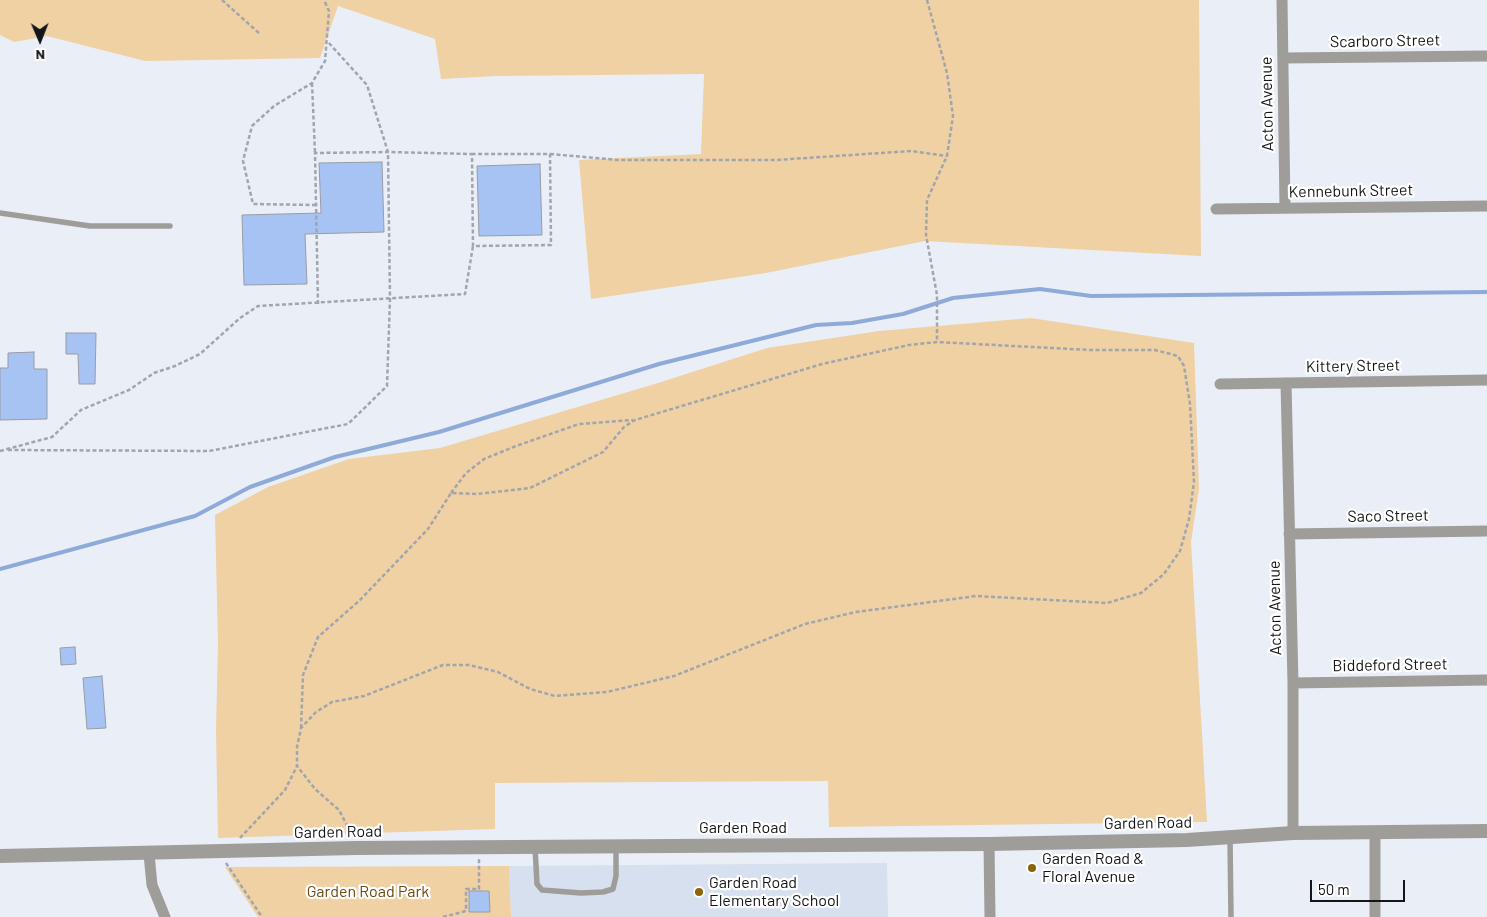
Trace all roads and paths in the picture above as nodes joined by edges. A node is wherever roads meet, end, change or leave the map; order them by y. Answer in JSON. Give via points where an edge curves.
{"nodes":[{"id":1,"x":222,"y":0,"type":"edge"},
{"id":2,"x":324,"y":0,"type":"edge"},
{"id":3,"x":927,"y":0,"type":"edge"},
{"id":4,"x":1282,"y":0,"type":"edge"},
{"id":5,"x":260,"y":34,"type":"dead end"},
{"id":6,"x":328,"y":42,"type":"junction"},
{"id":7,"x":1487,"y":56,"type":"edge"},
{"id":8,"x":1283,"y":58,"type":"junction"},
{"id":9,"x":312,"y":83,"type":"junction"},
{"id":10,"x":388,"y":152,"type":"junction"},
{"id":11,"x":315,"y":154,"type":"junction"},
{"id":12,"x":472,"y":154,"type":"junction"},
{"id":13,"x":550,"y":154,"type":"junction"},
{"id":14,"x":947,"y":156,"type":"junction"},
{"id":15,"x":316,"y":206,"type":"junction"},
{"id":16,"x":1487,"y":206,"type":"edge"},
{"id":17,"x":1285,"y":208,"type":"junction"},
{"id":18,"x":1216,"y":209,"type":"dead end"},
{"id":19,"x":0,"y":213,"type":"edge"},
{"id":20,"x":170,"y":226,"type":"dead end"},
{"id":21,"x":473,"y":246,"type":"junction"},
{"id":22,"x":390,"y":299,"type":"junction"},
{"id":23,"x":318,"y":304,"type":"junction"},
{"id":24,"x":937,"y":342,"type":"junction"},
{"id":25,"x":1487,"y":380,"type":"edge"},
{"id":26,"x":1286,"y":383,"type":"junction"},
{"id":27,"x":1220,"y":384,"type":"dead end"},
{"id":28,"x":635,"y":420,"type":"junction"},
{"id":29,"x":8,"y":450,"type":"junction"},
{"id":30,"x":0,"y":451,"type":"edge"},
{"id":31,"x":451,"y":493,"type":"junction"},
{"id":32,"x":1487,"y":531,"type":"edge"},
{"id":33,"x":1289,"y":534,"type":"junction"},
{"id":34,"x":1487,"y":680,"type":"edge"},
{"id":35,"x":1293,"y":683,"type":"junction"},
{"id":36,"x":301,"y":728,"type":"junction"},
{"id":37,"x":298,"y":766,"type":"junction"},
{"id":38,"x":1487,"y":831,"type":"edge"},
{"id":39,"x":1375,"y":832,"type":"junction"},
{"id":40,"x":1293,"y":833,"type":"junction"},
{"id":41,"x":1230,"y":838,"type":"junction"},
{"id":42,"x":989,"y":844,"type":"junction"},
{"id":43,"x":535,"y":847,"type":"junction"},
{"id":44,"x":616,"y":847,"type":"junction"},
{"id":45,"x":356,"y":848,"type":"junction"},
{"id":46,"x":479,"y":848,"type":"junction"},
{"id":47,"x":223,"y":852,"type":"junction"},
{"id":48,"x":150,"y":854,"type":"junction"},
{"id":49,"x":0,"y":856,"type":"edge"},
{"id":50,"x":165,"y":917,"type":"edge"},
{"id":51,"x":262,"y":917,"type":"edge"},
{"id":52,"x":443,"y":917,"type":"edge"},
{"id":53,"x":990,"y":917,"type":"edge"},
{"id":54,"x":1231,"y":917,"type":"edge"},
{"id":55,"x":1375,"y":917,"type":"edge"}],
"edges":[{"from":1,"to":5,"type":"path"},
{"from":2,"to":6,"type":"path","via":[[329,11]]},
{"from":3,"to":14,"type":"path","via":[[947,73],[954,116]]},
{"from":4,"to":8,"type":"street","name":"Acton Avenue"},
{"from":6,"to":9,"type":"path","via":[[325,60]]},
{"from":6,"to":10,"type":"path","via":[[367,84]]},
{"from":7,"to":8,"type":"street","name":"Scarboro Street"},
{"from":8,"to":17,"type":"street","name":"Acton Avenue"},
{"from":9,"to":11,"type":"path"},
{"from":9,"to":15,"type":"path","via":[[274,106],[252,126],[243,161],[253,204]]},
{"from":10,"to":11,"type":"path"},
{"from":10,"to":12,"type":"path"},
{"from":10,"to":22,"type":"path"},
{"from":11,"to":15,"type":"path"},
{"from":12,"to":13,"type":"path"},
{"from":12,"to":21,"type":"path"},
{"from":13,"to":14,"type":"path","via":[[619,160],[776,160],[910,152]]},
{"from":13,"to":21,"type":"path","via":[[551,245]]},
{"from":14,"to":24,"type":"path","via":[[927,200],[926,234],[937,295]]},
{"from":15,"to":23,"type":"path"},
{"from":16,"to":17,"type":"street","name":"Kennebunk Street"},
{"from":17,"to":18,"type":"street","name":"Kennebunk Street"},
{"from":19,"to":20,"type":"lane","via":[[90,226]]},
{"from":21,"to":22,"type":"path","via":[[466,294]]},
{"from":22,"to":23,"type":"path"},
{"from":22,"to":29,"type":"path","via":[[387,386],[348,424],[209,451]]},
{"from":23,"to":29,"type":"path","via":[[258,306],[200,354],[81,410],[52,437]]},
{"from":24,"to":28,"type":"path","via":[[822,364]]},
{"from":24,"to":36,"type":"path","via":[[1155,350],[1178,356],[1184,366],[1190,404],[1194,482],[1180,551],[1164,574],[1141,593],[1107,603],[976,596],[856,612],[805,624],[674,676],[607,692],[555,696],[530,689],[498,672],[469,665],[443,665],[364,696],[332,702],[316,712]]},
{"from":25,"to":26,"type":"street","name":"Kittery Street"},
{"from":26,"to":27,"type":"street","name":"Kittery Street"},
{"from":26,"to":33,"type":"street","name":"Acton Avenue"},
{"from":28,"to":31,"type":"path","via":[[579,424],[516,446],[484,459]]},
{"from":28,"to":31,"type":"path","via":[[624,427],[603,452],[530,488],[477,494]]},
{"from":29,"to":30,"type":"path"},
{"from":31,"to":36,"type":"path","via":[[428,529],[360,600],[318,637],[303,675]]},
{"from":32,"to":33,"type":"street","name":"Saco Street"},
{"from":33,"to":35,"type":"street","name":"Acton Avenue"},
{"from":34,"to":35,"type":"street","name":"Biddeford Street"},
{"from":35,"to":40,"type":"street","name":"Acton Avenue"},
{"from":36,"to":37,"type":"path"},
{"from":37,"to":45,"type":"path","via":[[314,789],[339,810]]},
{"from":37,"to":47,"type":"path","via":[[285,790]]},
{"from":38,"to":39,"type":"street","name":"Garden Road"},
{"from":39,"to":40,"type":"street","name":"Garden Road"},
{"from":39,"to":55,"type":"street"},
{"from":40,"to":41,"type":"street","name":"Garden Road"},
{"from":41,"to":42,"type":"street","name":"Garden Road"},
{"from":41,"to":54,"type":"lane"},
{"from":42,"to":44,"type":"street","name":"Garden Road"},
{"from":42,"to":53,"type":"street"},
{"from":43,"to":44,"type":"street","name":"Garden Road"},
{"from":43,"to":44,"type":"lane","via":[[537,884],[542,890],[580,893],[613,889]]},
{"from":43,"to":46,"type":"street","name":"Garden Road"},
{"from":45,"to":46,"type":"street","name":"Garden Road"},
{"from":45,"to":47,"type":"street","name":"Garden Road"},
{"from":46,"to":52,"type":"path","via":[[479,889],[466,890],[466,911]]},
{"from":47,"to":48,"type":"street","name":"Garden Road"},
{"from":47,"to":51,"type":"path"},
{"from":48,"to":49,"type":"street","name":"Garden Road"},
{"from":48,"to":50,"type":"street","via":[[152,886]]}]}
